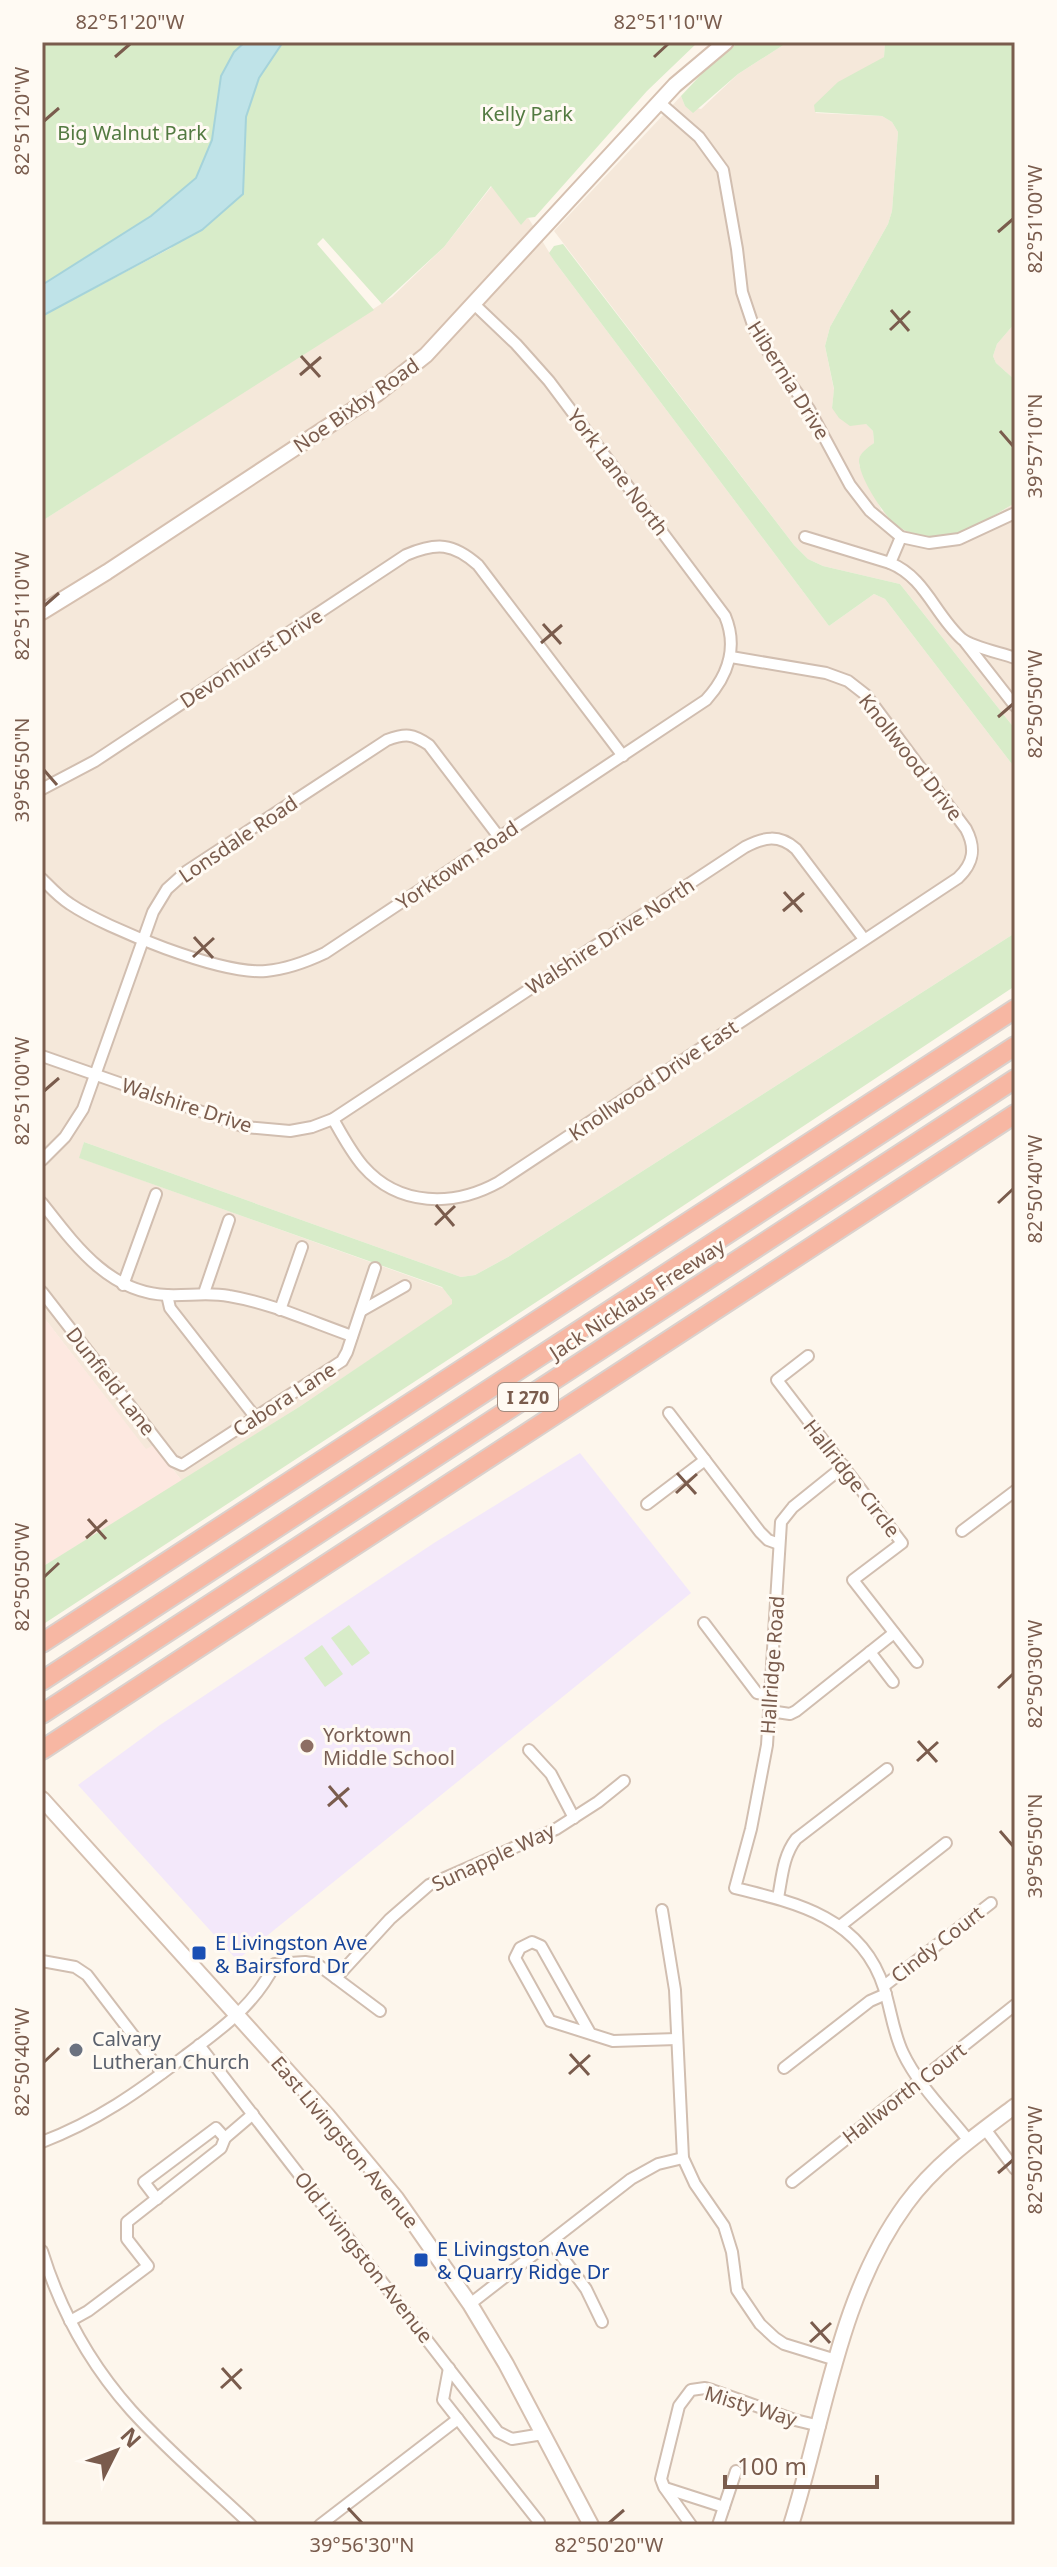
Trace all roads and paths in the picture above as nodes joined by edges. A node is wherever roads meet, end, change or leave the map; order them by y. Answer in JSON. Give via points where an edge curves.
{"nodes":[{"id":1,"x":726,"y":42,"type":"edge"},
{"id":2,"x":660,"y":103,"type":"junction"},
{"id":3,"x":475,"y":305,"type":"junction"},
{"id":4,"x":1015,"y":513,"type":"edge"},
{"id":5,"x":805,"y":537,"type":"dead end"},
{"id":6,"x":901,"y":537,"type":"junction"},
{"id":7,"x":890,"y":563,"type":"junction"},
{"id":8,"x":42,"y":612,"type":"edge"},
{"id":9,"x":964,"y":641,"type":"junction"},
{"id":10,"x":731,"y":657,"type":"junction"},
{"id":11,"x":1015,"y":658,"type":"edge"},
{"id":12,"x":1015,"y":706,"type":"edge"},
{"id":13,"x":623,"y":756,"type":"junction"},
{"id":14,"x":42,"y":789,"type":"edge"},
{"id":15,"x":499,"y":837,"type":"junction"},
{"id":16,"x":972,"y":860,"type":"joint"},
{"id":17,"x":42,"y":879,"type":"edge"},
{"id":18,"x":142,"y":939,"type":"junction"},
{"id":19,"x":864,"y":939,"type":"junction"},
{"id":20,"x":1015,"y":998,"type":"edge"},
{"id":21,"x":1015,"y":1009,"type":"edge"},
{"id":22,"x":965,"y":1041,"type":"junction"},
{"id":23,"x":1015,"y":1046,"type":"edge"},
{"id":24,"x":42,"y":1056,"type":"edge"},
{"id":25,"x":95,"y":1075,"type":"junction"},
{"id":26,"x":1015,"y":1079,"type":"edge"},
{"id":27,"x":1015,"y":1114,"type":"edge"},
{"id":28,"x":333,"y":1119,"type":"junction"},
{"id":29,"x":42,"y":1160,"type":"edge"},
{"id":30,"x":156,"y":1194,"type":"dead end"},
{"id":31,"x":42,"y":1203,"type":"edge"},
{"id":32,"x":229,"y":1220,"type":"dead end"},
{"id":33,"x":302,"y":1247,"type":"dead end"},
{"id":34,"x":375,"y":1268,"type":"dead end"},
{"id":35,"x":123,"y":1285,"type":"junction"},
{"id":36,"x":405,"y":1286,"type":"dead end"},
{"id":37,"x":42,"y":1292,"type":"edge"},
{"id":38,"x":204,"y":1293,"type":"junction"},
{"id":39,"x":167,"y":1295,"type":"junction"},
{"id":40,"x":280,"y":1310,"type":"junction"},
{"id":41,"x":361,"y":1311,"type":"junction"},
{"id":42,"x":352,"y":1336,"type":"junction"},
{"id":43,"x":808,"y":1356,"type":"dead end"},
{"id":44,"x":669,"y":1413,"type":"dead end"},
{"id":45,"x":256,"y":1418,"type":"junction"},
{"id":46,"x":705,"y":1460,"type":"junction"},
{"id":47,"x":182,"y":1465,"type":"joint"},
{"id":48,"x":844,"y":1466,"type":"junction"},
{"id":49,"x":1013,"y":1495,"type":"edge"},
{"id":50,"x":647,"y":1504,"type":"dead end"},
{"id":51,"x":962,"y":1531,"type":"dead end"},
{"id":52,"x":779,"y":1544,"type":"junction"},
{"id":53,"x":704,"y":1623,"type":"dead end"},
{"id":54,"x":894,"y":1633,"type":"junction"},
{"id":55,"x":42,"y":1643,"type":"edge"},
{"id":56,"x":870,"y":1652,"type":"junction"},
{"id":57,"x":917,"y":1662,"type":"dead end"},
{"id":58,"x":42,"y":1681,"type":"edge"},
{"id":59,"x":893,"y":1682,"type":"dead end"},
{"id":60,"x":770,"y":1695,"type":"junction"},
{"id":61,"x":770,"y":1711,"type":"junction"},
{"id":62,"x":42,"y":1714,"type":"edge"},
{"id":63,"x":42,"y":1750,"type":"edge"},
{"id":64,"x":529,"y":1750,"type":"dead end"},
{"id":65,"x":887,"y":1769,"type":"dead end"},
{"id":66,"x":624,"y":1781,"type":"dead end"},
{"id":67,"x":43,"y":1800,"type":"edge"},
{"id":68,"x":574,"y":1818,"type":"junction"},
{"id":69,"x":946,"y":1843,"type":"dead end"},
{"id":70,"x":778,"y":1898,"type":"junction"},
{"id":71,"x":991,"y":1903,"type":"dead end"},
{"id":72,"x":662,"y":1910,"type":"dead end"},
{"id":73,"x":840,"y":1926,"type":"junction"},
{"id":74,"x":42,"y":1961,"type":"edge"},
{"id":75,"x":336,"y":1978,"type":"junction"},
{"id":76,"x":885,"y":1990,"type":"junction"},
{"id":77,"x":1015,"y":2005,"type":"edge"},
{"id":78,"x":380,"y":2011,"type":"dead end"},
{"id":79,"x":237,"y":2016,"type":"junction"},
{"id":80,"x":590,"y":2033,"type":"junction"},
{"id":81,"x":677,"y":2039,"type":"junction"},
{"id":82,"x":199,"y":2045,"type":"junction"},
{"id":83,"x":784,"y":2068,"type":"dead end"},
{"id":84,"x":162,"y":2073,"type":"junction"},
{"id":85,"x":920,"y":2080,"type":"junction"},
{"id":86,"x":1015,"y":2106,"type":"edge"},
{"id":87,"x":253,"y":2114,"type":"junction"},
{"id":88,"x":985,"y":2129,"type":"junction"},
{"id":89,"x":225,"y":2138,"type":"junction"},
{"id":90,"x":969,"y":2141,"type":"junction"},
{"id":91,"x":42,"y":2142,"type":"edge"},
{"id":92,"x":683,"y":2158,"type":"junction"},
{"id":93,"x":1015,"y":2169,"type":"edge"},
{"id":94,"x":792,"y":2182,"type":"dead end"},
{"id":95,"x":157,"y":2199,"type":"junction"},
{"id":96,"x":551,"y":2242,"type":"junction"},
{"id":97,"x":42,"y":2251,"type":"edge"},
{"id":98,"x":470,"y":2304,"type":"junction"},
{"id":99,"x":70,"y":2321,"type":"junction"},
{"id":100,"x":602,"y":2322,"type":"dead end"},
{"id":101,"x":836,"y":2360,"type":"junction"},
{"id":102,"x":449,"y":2368,"type":"junction"},
{"id":103,"x":458,"y":2419,"type":"junction"},
{"id":104,"x":820,"y":2426,"type":"junction"},
{"id":105,"x":543,"y":2434,"type":"junction"},
{"id":106,"x":736,"y":2471,"type":"dead end"},
{"id":107,"x":664,"y":2487,"type":"junction"},
{"id":108,"x":724,"y":2507,"type":"junction"},
{"id":109,"x":539,"y":2524,"type":"edge"},
{"id":110,"x":251,"y":2525,"type":"edge"},
{"id":111,"x":320,"y":2525,"type":"edge"},
{"id":112,"x":591,"y":2525,"type":"edge"},
{"id":113,"x":691,"y":2525,"type":"edge"},
{"id":114,"x":718,"y":2525,"type":"edge"},
{"id":115,"x":791,"y":2525,"type":"edge"}],
"edges":[{"from":1,"to":2,"type":"street","name":"Noe Bixby Road"},
{"from":2,"to":3,"type":"street","name":"Noe Bixby Road"},
{"from":2,"to":6,"type":"street","name":"Hibernia Drive","via":[[699,137],[723,170],[742,292],[754,328],[809,409],[850,485]]},
{"from":3,"to":8,"type":"street","name":"Noe Bixby Road","via":[[426,355],[377,394]]},
{"from":3,"to":10,"type":"street","name":"York Lane North","via":[[549,381],[720,608],[731,631]]},
{"from":4,"to":6,"type":"street","via":[[959,539],[929,543]]},
{"from":5,"to":7,"type":"street"},
{"from":6,"to":7,"type":"street"},
{"from":7,"to":9,"type":"street","via":[[914,578]]},
{"from":9,"to":11,"type":"street"},
{"from":9,"to":12,"type":"street"},
{"from":10,"to":13,"type":"street","name":"Yorktown Road","via":[[706,700]]},
{"from":10,"to":16,"type":"street","name":"Knollwood Drive","via":[[826,673],[866,695],[966,829],[973,843]]},
{"from":13,"to":14,"type":"street","name":"Devonhurst Drive","via":[[478,565],[446,546],[425,547],[95,761]]},
{"from":13,"to":15,"type":"street","name":"Yorktown Road"},
{"from":15,"to":18,"type":"street","name":"Yorktown Road","via":[[307,962],[244,971]]},
{"from":15,"to":18,"type":"street","name":"Lonsdale Road","via":[[429,745],[402,734],[177,879],[159,899]]},
{"from":16,"to":19,"type":"street","name":"Knollwood Drive East","via":[[958,878]]},
{"from":17,"to":18,"type":"street","name":"Yorktown Road","via":[[69,904]]},
{"from":18,"to":25,"type":"street","name":"Lonsdale Road"},
{"from":19,"to":28,"type":"street","name":"Knollwood Drive East","via":[[499,1182],[470,1195],[426,1199],[380,1181],[353,1153]]},
{"from":19,"to":28,"type":"street","name":"Walshire Drive North","via":[[791,844],[777,838],[756,841]]},
{"from":20,"to":22,"type":"highway"},
{"from":21,"to":22,"type":"highway"},
{"from":22,"to":55,"type":"highway"},
{"from":23,"to":58,"type":"highway","name":"Jack Nicklaus Freeway","number":"I 270"},
{"from":24,"to":25,"type":"street","name":"Walshire Drive"},
{"from":25,"to":28,"type":"street","name":"Walshire Drive","via":[[245,1127],[290,1131]]},
{"from":25,"to":29,"type":"street","name":"Lonsdale Road","via":[[76,1122]]},
{"from":26,"to":62,"type":"highway","name":"Jack Nicklaus Freeway","number":"I 270"},
{"from":27,"to":63,"type":"highway"},
{"from":30,"to":35,"type":"street"},
{"from":31,"to":35,"type":"street","via":[[88,1258]]},
{"from":32,"to":38,"type":"street"},
{"from":33,"to":40,"type":"street"},
{"from":34,"to":41,"type":"street","name":"Cabora Lane"},
{"from":35,"to":39,"type":"street"},
{"from":36,"to":41,"type":"street"},
{"from":37,"to":47,"type":"street","name":"Dunfield Lane","via":[[173,1461]]},
{"from":38,"to":39,"type":"street"},
{"from":38,"to":40,"type":"street"},
{"from":39,"to":45,"type":"street","via":[[170,1308]]},
{"from":40,"to":42,"type":"street"},
{"from":41,"to":42,"type":"street","name":"Cabora Lane"},
{"from":42,"to":45,"type":"street","name":"Cabora Lane","via":[[342,1361]]},
{"from":43,"to":48,"type":"street","name":"Hallridge Circle","via":[[777,1380]]},
{"from":44,"to":46,"type":"street"},
{"from":45,"to":47,"type":"street","name":"Cabora Lane"},
{"from":46,"to":50,"type":"street"},
{"from":46,"to":52,"type":"street","via":[[760,1532]]},
{"from":48,"to":52,"type":"street","name":"Hallridge Road","via":[[786,1513]]},
{"from":48,"to":54,"type":"street","name":"Hallridge Circle","via":[[902,1543],[853,1580]]},
{"from":49,"to":51,"type":"street"},
{"from":52,"to":60,"type":"street","name":"Hallridge Road"},
{"from":53,"to":60,"type":"street","via":[[757,1693]]},
{"from":54,"to":56,"type":"street"},
{"from":54,"to":57,"type":"street","name":"Hallridge Circle"},
{"from":56,"to":59,"type":"street"},
{"from":56,"to":61,"type":"street","via":[[796,1711]]},
{"from":60,"to":61,"type":"street","name":"Hallridge Road"},
{"from":61,"to":70,"type":"street","name":"Hallridge Road","via":[[760,1789],[735,1888]]},
{"from":64,"to":68,"type":"street","via":[[551,1774]]},
{"from":65,"to":70,"type":"street","via":[[796,1839],[785,1861]]},
{"from":66,"to":68,"type":"street","name":"Sunapple Way"},
{"from":67,"to":79,"type":"street","name":"East Livingston Avenue"},
{"from":68,"to":75,"type":"street","name":"Sunapple Way","via":[[429,1885]]},
{"from":69,"to":73,"type":"street"},
{"from":70,"to":73,"type":"street"},
{"from":71,"to":76,"type":"street","name":"Cindy Court"},
{"from":72,"to":81,"type":"street"},
{"from":73,"to":76,"type":"street","via":[[869,1957]]},
{"from":74,"to":84,"type":"street","via":[[75,1967],[87,1975]]},
{"from":75,"to":78,"type":"street"},
{"from":75,"to":79,"type":"street","via":[[317,1964],[275,1964]]},
{"from":76,"to":83,"type":"street","name":"Cindy Court"},
{"from":76,"to":85,"type":"street","via":[[903,2054]]},
{"from":77,"to":85,"type":"street","name":"Hallworth Court"},
{"from":79,"to":82,"type":"street"},
{"from":79,"to":98,"type":"street","name":"East Livingston Avenue","via":[[362,2155]]},
{"from":80,"to":80,"type":"street","via":[[550,2021],[515,1958],[520,1948],[532,1942],[541,1946]]},
{"from":80,"to":81,"type":"street","via":[[613,2041]]},
{"from":81,"to":92,"type":"street"},
{"from":82,"to":84,"type":"street"},
{"from":82,"to":87,"type":"street","name":"Old Livingston Avenue"},
{"from":84,"to":91,"type":"street","via":[[100,2116]]},
{"from":85,"to":90,"type":"street"},
{"from":85,"to":94,"type":"street","name":"Hallworth Court"},
{"from":86,"to":88,"type":"street"},
{"from":87,"to":89,"type":"street"},
{"from":87,"to":102,"type":"street","name":"Old Livingston Avenue"},
{"from":88,"to":90,"type":"street"},
{"from":88,"to":93,"type":"street"},
{"from":89,"to":95,"type":"street","via":[[221,2148]]},
{"from":89,"to":95,"type":"street","via":[[216,2128],[144,2182]]},
{"from":90,"to":101,"type":"street","via":[[923,2184],[887,2233]]},
{"from":92,"to":96,"type":"street","via":[[643,2171]]},
{"from":92,"to":101,"type":"street","via":[[724,2226],[737,2290],[745,2304],[775,2338]]},
{"from":95,"to":99,"type":"street","via":[[127,2222],[127,2239],[148,2266]]},
{"from":96,"to":98,"type":"street"},
{"from":96,"to":100,"type":"street","via":[[586,2289]]},
{"from":97,"to":99,"type":"street"},
{"from":98,"to":105,"type":"street","name":"East Livingston Avenue"},
{"from":99,"to":110,"type":"street","via":[[132,2411]]},
{"from":101,"to":104,"type":"street"},
{"from":102,"to":103,"type":"street","via":[[443,2400]]},
{"from":102,"to":105,"type":"street","name":"Old Livingston Avenue","via":[[502,2435],[512,2439]]},
{"from":103,"to":109,"type":"street"},
{"from":103,"to":111,"type":"street"},
{"from":104,"to":107,"type":"street","name":"Misty Way","via":[[705,2388],[691,2390],[679,2406],[662,2470]]},
{"from":104,"to":115,"type":"street"},
{"from":105,"to":112,"type":"street","name":"East Livingston Avenue"},
{"from":106,"to":108,"type":"street"},
{"from":107,"to":108,"type":"street"},
{"from":107,"to":113,"type":"street"},
{"from":108,"to":114,"type":"street"}]}
